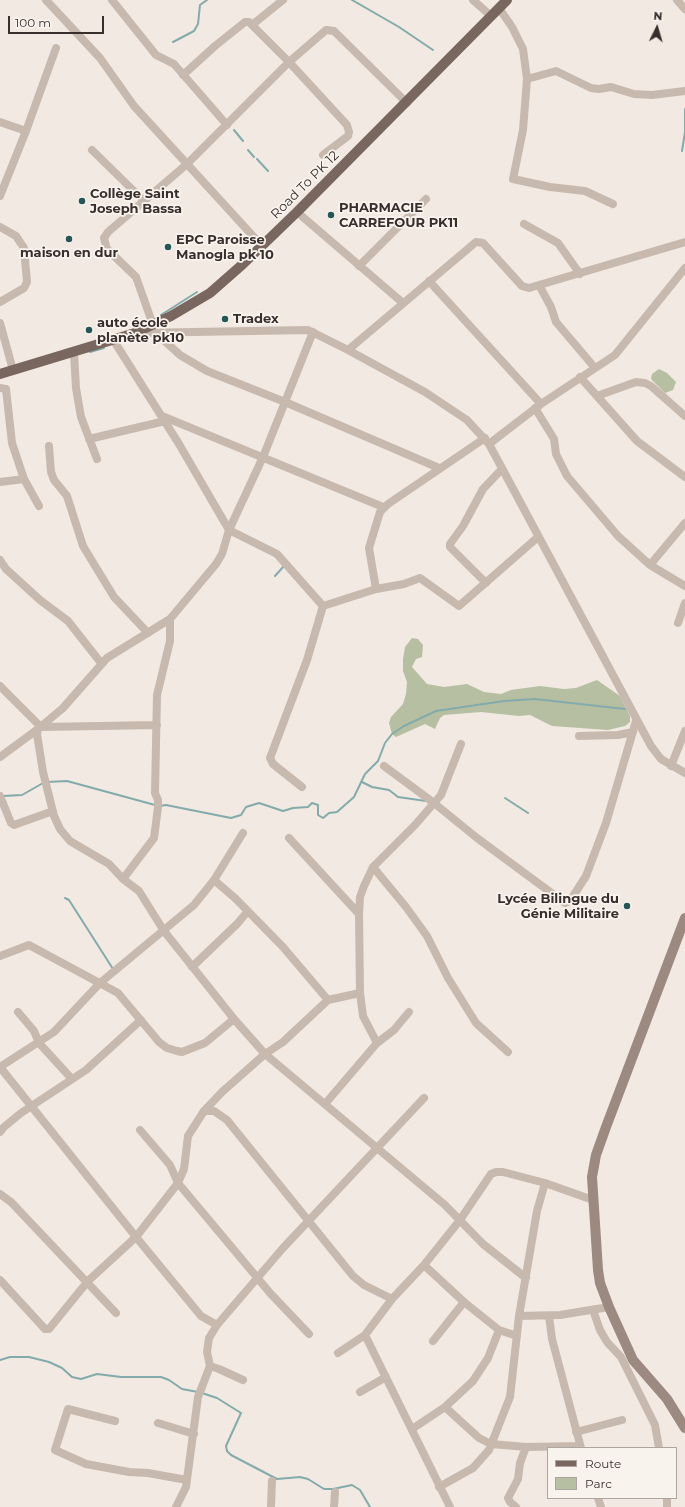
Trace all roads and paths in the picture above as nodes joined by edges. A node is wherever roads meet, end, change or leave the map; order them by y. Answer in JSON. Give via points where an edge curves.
{"nodes":[{"id":1,"x":47,"y":0,"type":"edge"},
{"id":2,"x":283,"y":0,"type":"edge"},
{"id":3,"x":473,"y":0,"type":"edge"},
{"id":4,"x":507,"y":0,"type":"edge"},
{"id":5,"x":116,"y":1,"type":"edge"},
{"id":6,"x":499,"y":8,"type":"junction"},
{"id":7,"x":491,"y":16,"type":"junction"},
{"id":8,"x":252,"y":25,"type":"junction"},
{"id":9,"x":56,"y":48,"type":"dead end"},
{"id":10,"x":290,"y":62,"type":"junction"},
{"id":11,"x":183,"y":75,"type":"junction"},
{"id":12,"x":527,"y":79,"type":"junction"},
{"id":13,"x":685,"y":91,"type":"edge"},
{"id":14,"x":407,"y":103,"type":"junction"},
{"id":15,"x":0,"y":122,"type":"edge"},
{"id":16,"x":227,"y":125,"type":"junction"},
{"id":17,"x":26,"y":131,"type":"junction"},
{"id":18,"x":92,"y":150,"type":"dead end"},
{"id":19,"x":323,"y":155,"type":"dead end"},
{"id":20,"x":187,"y":164,"type":"junction"},
{"id":21,"x":0,"y":196,"type":"edge"},
{"id":22,"x":426,"y":199,"type":"dead end"},
{"id":23,"x":143,"y":200,"type":"junction"},
{"id":24,"x":613,"y":204,"type":"dead end"},
{"id":25,"x":297,"y":212,"type":"junction"},
{"id":26,"x":524,"y":224,"type":"dead end"},
{"id":27,"x":0,"y":227,"type":"edge"},
{"id":28,"x":685,"y":242,"type":"edge"},
{"id":29,"x":262,"y":246,"type":"junction"},
{"id":30,"x":359,"y":266,"type":"junction"},
{"id":31,"x":685,"y":268,"type":"edge"},
{"id":32,"x":580,"y":274,"type":"junction"},
{"id":33,"x":429,"y":281,"type":"junction"},
{"id":34,"x":539,"y":286,"type":"junction"},
{"id":35,"x":0,"y":302,"type":"edge"},
{"id":36,"x":403,"y":304,"type":"junction"},
{"id":37,"x":0,"y":323,"type":"edge"},
{"id":38,"x":155,"y":329,"type":"junction"},
{"id":39,"x":313,"y":332,"type":"junction"},
{"id":40,"x":114,"y":341,"type":"junction"},
{"id":41,"x":348,"y":350,"type":"junction"},
{"id":42,"x":74,"y":352,"type":"junction"},
{"id":43,"x":594,"y":368,"type":"junction"},
{"id":44,"x":13,"y":370,"type":"junction"},
{"id":45,"x":0,"y":374,"type":"edge"},
{"id":46,"x":580,"y":377,"type":"junction"},
{"id":47,"x":0,"y":388,"type":"edge"},
{"id":48,"x":598,"y":396,"type":"junction"},
{"id":49,"x":285,"y":402,"type":"junction"},
{"id":50,"x":538,"y":406,"type":"junction"},
{"id":51,"x":685,"y":416,"type":"edge"},
{"id":52,"x":163,"y":419,"type":"junction"},
{"id":53,"x":89,"y":439,"type":"junction"},
{"id":54,"x":487,"y":441,"type":"junction"},
{"id":55,"x":49,"y":446,"type":"dead end"},
{"id":56,"x":263,"y":457,"type":"junction"},
{"id":57,"x":97,"y":459,"type":"dead end"},
{"id":58,"x":439,"y":468,"type":"junction"},
{"id":59,"x":502,"y":468,"type":"junction"},
{"id":60,"x":685,"y":477,"type":"edge"},
{"id":61,"x":24,"y":479,"type":"junction"},
{"id":62,"x":0,"y":482,"type":"edge"},
{"id":63,"x":39,"y":506,"type":"dead end"},
{"id":64,"x":383,"y":507,"type":"junction"},
{"id":65,"x":685,"y":523,"type":"edge"},
{"id":66,"x":228,"y":530,"type":"junction"},
{"id":67,"x":538,"y":537,"type":"junction"},
{"id":68,"x":0,"y":562,"type":"edge"},
{"id":69,"x":650,"y":565,"type":"junction"},
{"id":70,"x":486,"y":583,"type":"junction"},
{"id":71,"x":685,"y":586,"type":"edge"},
{"id":72,"x":376,"y":590,"type":"junction"},
{"id":73,"x":685,"y":603,"type":"edge"},
{"id":74,"x":323,"y":606,"type":"junction"},
{"id":75,"x":170,"y":619,"type":"junction"},
{"id":76,"x":678,"y":623,"type":"dead end"},
{"id":77,"x":148,"y":633,"type":"junction"},
{"id":78,"x":101,"y":663,"type":"junction"},
{"id":79,"x":0,"y":686,"type":"edge"},
{"id":80,"x":636,"y":721,"type":"junction"},
{"id":81,"x":157,"y":725,"type":"junction"},
{"id":82,"x":39,"y":728,"type":"junction"},
{"id":83,"x":685,"y":731,"type":"edge"},
{"id":84,"x":633,"y":732,"type":"junction"},
{"id":85,"x":578,"y":736,"type":"dead end"},
{"id":86,"x":461,"y":744,"type":"dead end"},
{"id":87,"x":0,"y":757,"type":"edge"},
{"id":88,"x":384,"y":766,"type":"dead end"},
{"id":89,"x":672,"y":766,"type":"junction"},
{"id":90,"x":685,"y":772,"type":"edge"},
{"id":91,"x":302,"y":787,"type":"dead end"},
{"id":92,"x":0,"y":796,"type":"edge"},
{"id":93,"x":434,"y":803,"type":"junction"},
{"id":94,"x":53,"y":811,"type":"junction"},
{"id":95,"x":243,"y":833,"type":"dead end"},
{"id":96,"x":289,"y":838,"type":"dead end"},
{"id":97,"x":373,"y":866,"type":"junction"},
{"id":98,"x":122,"y":879,"type":"junction"},
{"id":99,"x":214,"y":880,"type":"junction"},
{"id":100,"x":248,"y":911,"type":"junction"},
{"id":101,"x":359,"y":914,"type":"junction"},
{"id":102,"x":685,"y":918,"type":"edge"},
{"id":103,"x":164,"y":931,"type":"junction"},
{"id":104,"x":0,"y":956,"type":"edge"},
{"id":105,"x":192,"y":967,"type":"junction"},
{"id":106,"x":100,"y":983,"type":"junction"},
{"id":107,"x":360,"y":993,"type":"junction"},
{"id":108,"x":328,"y":1000,"type":"junction"},
{"id":109,"x":18,"y":1012,"type":"dead end"},
{"id":110,"x":409,"y":1012,"type":"dead end"},
{"id":111,"x":234,"y":1019,"type":"junction"},
{"id":112,"x":141,"y":1020,"type":"junction"},
{"id":113,"x":39,"y":1043,"type":"junction"},
{"id":114,"x":377,"y":1043,"type":"junction"},
{"id":115,"x":508,"y":1052,"type":"dead end"},
{"id":116,"x":265,"y":1054,"type":"junction"},
{"id":117,"x":0,"y":1067,"type":"edge"},
{"id":118,"x":71,"y":1078,"type":"junction"},
{"id":119,"x":424,"y":1098,"type":"dead end"},
{"id":120,"x":325,"y":1104,"type":"junction"},
{"id":121,"x":31,"y":1107,"type":"junction"},
{"id":122,"x":204,"y":1112,"type":"junction"},
{"id":123,"x":140,"y":1130,"type":"dead end"},
{"id":124,"x":0,"y":1132,"type":"edge"},
{"id":125,"x":376,"y":1148,"type":"junction"},
{"id":126,"x":178,"y":1183,"type":"junction"},
{"id":127,"x":545,"y":1183,"type":"junction"},
{"id":128,"x":0,"y":1194,"type":"edge"},
{"id":129,"x":593,"y":1200,"type":"junction"},
{"id":130,"x":460,"y":1220,"type":"junction"},
{"id":131,"x":308,"y":1221,"type":"junction"},
{"id":132,"x":136,"y":1237,"type":"junction"},
{"id":133,"x":424,"y":1265,"type":"junction"},
{"id":134,"x":259,"y":1277,"type":"junction"},
{"id":135,"x":526,"y":1278,"type":"junction"},
{"id":136,"x":0,"y":1280,"type":"edge"},
{"id":137,"x":88,"y":1281,"type":"junction"},
{"id":138,"x":392,"y":1299,"type":"junction"},
{"id":139,"x":464,"y":1302,"type":"junction"},
{"id":140,"x":609,"y":1307,"type":"junction"},
{"id":141,"x":593,"y":1310,"type":"junction"},
{"id":142,"x":116,"y":1313,"type":"dead end"},
{"id":143,"x":519,"y":1316,"type":"junction"},
{"id":144,"x":549,"y":1316,"type":"junction"},
{"id":145,"x":217,"y":1326,"type":"junction"},
{"id":146,"x":499,"y":1330,"type":"junction"},
{"id":147,"x":309,"y":1334,"type":"dead end"},
{"id":148,"x":365,"y":1335,"type":"junction"},
{"id":149,"x":517,"y":1336,"type":"junction"},
{"id":150,"x":433,"y":1341,"type":"dead end"},
{"id":151,"x":338,"y":1353,"type":"dead end"},
{"id":152,"x":210,"y":1366,"type":"junction"},
{"id":153,"x":386,"y":1377,"type":"junction"},
{"id":154,"x":243,"y":1380,"type":"dead end"},
{"id":155,"x":360,"y":1392,"type":"dead end"},
{"id":156,"x":445,"y":1407,"type":"junction"},
{"id":157,"x":114,"y":1420,"type":"dead end"},
{"id":158,"x":622,"y":1420,"type":"dead end"},
{"id":159,"x":158,"y":1423,"type":"dead end"},
{"id":160,"x":685,"y":1428,"type":"edge"},
{"id":161,"x":412,"y":1429,"type":"junction"},
{"id":162,"x":576,"y":1432,"type":"junction"},
{"id":163,"x":194,"y":1434,"type":"junction"},
{"id":164,"x":491,"y":1444,"type":"junction"},
{"id":165,"x":526,"y":1447,"type":"junction"},
{"id":166,"x":580,"y":1447,"type":"edge"},
{"id":167,"x":659,"y":1447,"type":"edge"},
{"id":168,"x":187,"y":1480,"type":"junction"},
{"id":169,"x":272,"y":1481,"type":"dead end"},
{"id":170,"x":439,"y":1487,"type":"junction"},
{"id":171,"x":335,"y":1492,"type":"dead end"},
{"id":172,"x":446,"y":1505,"type":"edge"},
{"id":173,"x":176,"y":1507,"type":"edge"},
{"id":174,"x":271,"y":1507,"type":"edge"},
{"id":175,"x":334,"y":1507,"type":"edge"},
{"id":176,"x":516,"y":1507,"type":"edge"}],
"edges":[{"from":1,"to":20,"type":"street","via":[[100,58],[134,106]]},
{"from":2,"to":8,"type":"street"},
{"from":3,"to":7,"type":"street"},
{"from":4,"to":6,"type":"main road","name":"Road To PK 12"},
{"from":5,"to":11,"type":"street","via":[[156,55],[174,64]]},
{"from":6,"to":7,"type":"main road","name":"Road To PK 12"},
{"from":6,"to":12,"type":"street","via":[[523,49]]},
{"from":7,"to":14,"type":"main road","name":"Road To PK 12"},
{"from":8,"to":10,"type":"street"},
{"from":8,"to":11,"type":"street","via":[[245,22]]},
{"from":9,"to":17,"type":"street"},
{"from":10,"to":14,"type":"street","via":[[326,30],[334,31]]},
{"from":10,"to":16,"type":"street"},
{"from":10,"to":19,"type":"street","via":[[349,128],[348,136]]},
{"from":11,"to":16,"type":"street"},
{"from":12,"to":13,"type":"street","via":[[556,71],[591,88],[611,87],[634,94],[652,95]]},
{"from":12,"to":24,"type":"street","via":[[523,130],[513,179],[588,192]]},
{"from":14,"to":25,"type":"main road","name":"Road To PK 12"},
{"from":15,"to":17,"type":"street"},
{"from":16,"to":20,"type":"street"},
{"from":17,"to":21,"type":"street"},
{"from":18,"to":23,"type":"street"},
{"from":20,"to":23,"type":"street"},
{"from":20,"to":29,"type":"street"},
{"from":22,"to":30,"type":"street"},
{"from":23,"to":38,"type":"street","via":[[104,238],[107,249],[136,277]]},
{"from":25,"to":29,"type":"main road","name":"Road To PK 12"},
{"from":25,"to":30,"type":"street"},
{"from":26,"to":32,"type":"street","via":[[558,243]]},
{"from":27,"to":35,"type":"street","via":[[16,236],[24,248],[27,282],[24,288]]},
{"from":28,"to":32,"type":"street"},
{"from":29,"to":38,"type":"main road","name":"Road To PK 12","via":[[210,293]]},
{"from":30,"to":36,"type":"street"},
{"from":31,"to":43,"type":"street","via":[[615,355]]},
{"from":32,"to":34,"type":"street"},
{"from":33,"to":34,"type":"street","via":[[479,242],[483,243],[522,286]]},
{"from":33,"to":36,"type":"street"},
{"from":33,"to":50,"type":"street"},
{"from":34,"to":43,"type":"street","via":[[556,322]]},
{"from":36,"to":41,"type":"street"},
{"from":37,"to":44,"type":"street"},
{"from":38,"to":39,"type":"street"},
{"from":38,"to":40,"type":"main road","name":"Road To PK 12"},
{"from":38,"to":49,"type":"street","via":[[180,355],[207,372]]},
{"from":39,"to":41,"type":"street"},
{"from":39,"to":49,"type":"street"},
{"from":40,"to":42,"type":"main road","name":"Road To PK 12"},
{"from":40,"to":52,"type":"street"},
{"from":41,"to":54,"type":"street","via":[[451,408]]},
{"from":42,"to":44,"type":"main road","name":"Road To PK 12"},
{"from":42,"to":53,"type":"street","via":[[81,417]]},
{"from":43,"to":46,"type":"street"},
{"from":44,"to":45,"type":"main road","name":"Road To PK 12"},
{"from":46,"to":48,"type":"street"},
{"from":46,"to":50,"type":"street"},
{"from":47,"to":61,"type":"street","via":[[6,389],[12,443]]},
{"from":48,"to":51,"type":"street","via":[[636,382],[645,383]]},
{"from":48,"to":60,"type":"street","via":[[637,441]]},
{"from":49,"to":56,"type":"street"},
{"from":49,"to":58,"type":"street"},
{"from":50,"to":54,"type":"street"},
{"from":50,"to":69,"type":"street","via":[[554,439],[556,454],[567,476],[618,536]]},
{"from":52,"to":53,"type":"street"},
{"from":52,"to":56,"type":"street"},
{"from":52,"to":66,"type":"street"},
{"from":53,"to":57,"type":"street"},
{"from":54,"to":58,"type":"street"},
{"from":54,"to":59,"type":"street"},
{"from":55,"to":77,"type":"street","via":[[51,472],[67,496],[83,546],[114,597]]},
{"from":56,"to":64,"type":"street"},
{"from":56,"to":66,"type":"street"},
{"from":58,"to":64,"type":"street"},
{"from":59,"to":67,"type":"street"},
{"from":59,"to":70,"type":"street","via":[[483,489],[450,544],[450,548]]},
{"from":61,"to":62,"type":"street"},
{"from":61,"to":63,"type":"street"},
{"from":64,"to":72,"type":"street","via":[[371,535],[369,548]]},
{"from":65,"to":69,"type":"street"},
{"from":66,"to":74,"type":"street","via":[[277,554]]},
{"from":66,"to":75,"type":"street","via":[[222,554],[216,564]]},
{"from":67,"to":70,"type":"street"},
{"from":67,"to":80,"type":"street"},
{"from":68,"to":78,"type":"street","via":[[40,600],[68,621]]},
{"from":69,"to":71,"type":"street"},
{"from":70,"to":72,"type":"street","via":[[459,606],[420,578]]},
{"from":72,"to":74,"type":"street"},
{"from":73,"to":76,"type":"street"},
{"from":74,"to":91,"type":"street","via":[[307,660],[270,758],[273,764]]},
{"from":75,"to":77,"type":"street"},
{"from":75,"to":81,"type":"street","via":[[170,641],[158,695]]},
{"from":77,"to":78,"type":"street"},
{"from":78,"to":82,"type":"street","via":[[63,708]]},
{"from":79,"to":82,"type":"street"},
{"from":80,"to":84,"type":"street"},
{"from":80,"to":89,"type":"street","via":[[655,753]]},
{"from":81,"to":82,"type":"street"},
{"from":81,"to":98,"type":"street","via":[[155,793],[158,807],[154,838]]},
{"from":82,"to":87,"type":"street"},
{"from":82,"to":94,"type":"street","via":[[37,734]]},
{"from":83,"to":89,"type":"street"},
{"from":84,"to":85,"type":"street"},
{"from":84,"to":93,"type":"street","via":[[606,823],[589,869],[570,901],[560,901]]},
{"from":86,"to":93,"type":"street","via":[[441,795]]},
{"from":88,"to":93,"type":"street"},
{"from":89,"to":90,"type":"street"},
{"from":92,"to":94,"type":"street","via":[[12,824]]},
{"from":93,"to":97,"type":"street"},
{"from":94,"to":98,"type":"street","via":[[60,829],[70,841],[109,864]]},
{"from":95,"to":99,"type":"street"},
{"from":96,"to":101,"type":"street"},
{"from":97,"to":101,"type":"street","via":[[360,897]]},
{"from":97,"to":115,"type":"street","via":[[427,936],[448,978],[476,1023]]},
{"from":98,"to":103,"type":"street","via":[[139,891]]},
{"from":99,"to":100,"type":"street"},
{"from":99,"to":103,"type":"street","via":[[194,905]]},
{"from":100,"to":105,"type":"street","via":[[238,924]]},
{"from":100,"to":108,"type":"street"},
{"from":101,"to":107,"type":"street"},
{"from":102,"to":129,"type":"main road","via":[[596,1155],[592,1177]]},
{"from":103,"to":105,"type":"street"},
{"from":103,"to":106,"type":"street"},
{"from":104,"to":106,"type":"street","via":[[29,945]]},
{"from":105,"to":111,"type":"street"},
{"from":106,"to":112,"type":"street","via":[[124,998]]},
{"from":106,"to":113,"type":"street","via":[[54,1032]]},
{"from":107,"to":108,"type":"street"},
{"from":107,"to":114,"type":"street","via":[[363,1016]]},
{"from":108,"to":116,"type":"street","via":[[283,1042]]},
{"from":109,"to":113,"type":"street","via":[[34,1032]]},
{"from":110,"to":114,"type":"street","via":[[394,1030]]},
{"from":111,"to":112,"type":"street","via":[[205,1043],[182,1052],[167,1048]]},
{"from":111,"to":116,"type":"street"},
{"from":112,"to":118,"type":"street","via":[[86,1070]]},
{"from":113,"to":117,"type":"street"},
{"from":113,"to":118,"type":"street"},
{"from":114,"to":120,"type":"street"},
{"from":116,"to":120,"type":"street"},
{"from":116,"to":122,"type":"street","via":[[222,1092]]},
{"from":117,"to":121,"type":"street"},
{"from":118,"to":121,"type":"street"},
{"from":119,"to":125,"type":"street"},
{"from":120,"to":125,"type":"street"},
{"from":121,"to":124,"type":"street","via":[[4,1126]]},
{"from":121,"to":132,"type":"street"},
{"from":122,"to":126,"type":"street","via":[[188,1136],[184,1169]]},
{"from":122,"to":131,"type":"street","via":[[214,1111],[227,1120]]},
{"from":123,"to":126,"type":"street","via":[[170,1165]]},
{"from":125,"to":130,"type":"street"},
{"from":125,"to":131,"type":"street"},
{"from":126,"to":132,"type":"street"},
{"from":126,"to":134,"type":"street"},
{"from":127,"to":129,"type":"street"},
{"from":127,"to":130,"type":"street","via":[[503,1172],[491,1174]]},
{"from":127,"to":135,"type":"street","via":[[537,1212]]},
{"from":128,"to":137,"type":"street","via":[[12,1202]]},
{"from":129,"to":140,"type":"main road","via":[[598,1270]]},
{"from":130,"to":133,"type":"street"},
{"from":130,"to":135,"type":"street","via":[[483,1244]]},
{"from":131,"to":134,"type":"street"},
{"from":131,"to":138,"type":"street","via":[[353,1276],[364,1285]]},
{"from":132,"to":137,"type":"street"},
{"from":132,"to":145,"type":"street","via":[[201,1316]]},
{"from":133,"to":138,"type":"street"},
{"from":133,"to":139,"type":"street"},
{"from":134,"to":145,"type":"street"},
{"from":134,"to":147,"type":"street","via":[[270,1293]]},
{"from":135,"to":143,"type":"street"},
{"from":136,"to":137,"type":"street","via":[[47,1330]]},
{"from":137,"to":142,"type":"street"},
{"from":138,"to":148,"type":"street"},
{"from":139,"to":146,"type":"street"},
{"from":139,"to":150,"type":"street"},
{"from":140,"to":141,"type":"street"},
{"from":140,"to":160,"type":"main road","via":[[633,1360],[667,1399]]},
{"from":141,"to":144,"type":"street"},
{"from":141,"to":167,"type":"street","via":[[600,1330],[621,1357],[655,1425]]},
{"from":143,"to":144,"type":"street"},
{"from":143,"to":149,"type":"street"},
{"from":144,"to":162,"type":"street","via":[[552,1339]]},
{"from":145,"to":152,"type":"street","via":[[209,1338]]},
{"from":146,"to":149,"type":"street"},
{"from":146,"to":156,"type":"street","via":[[488,1358],[473,1381]]},
{"from":148,"to":151,"type":"street"},
{"from":148,"to":153,"type":"street"},
{"from":149,"to":164,"type":"street","via":[[510,1397]]},
{"from":152,"to":154,"type":"street","via":[[220,1368]]},
{"from":152,"to":163,"type":"street","via":[[198,1397]]},
{"from":153,"to":155,"type":"street"},
{"from":153,"to":161,"type":"street"},
{"from":156,"to":161,"type":"street"},
{"from":156,"to":164,"type":"street","via":[[479,1438]]},
{"from":157,"to":168,"type":"street","via":[[68,1409],[55,1450],[86,1464]]},
{"from":158,"to":162,"type":"street"},
{"from":159,"to":163,"type":"street"},
{"from":161,"to":170,"type":"street"},
{"from":162,"to":166,"type":"street"},
{"from":163,"to":168,"type":"street"},
{"from":164,"to":165,"type":"street"},
{"from":164,"to":170,"type":"street","via":[[473,1468]]},
{"from":165,"to":166,"type":"street"},
{"from":165,"to":176,"type":"street","via":[[518,1479],[508,1498]]},
{"from":168,"to":173,"type":"street"},
{"from":169,"to":174,"type":"street"},
{"from":170,"to":172,"type":"street"},
{"from":171,"to":175,"type":"street"}]}
